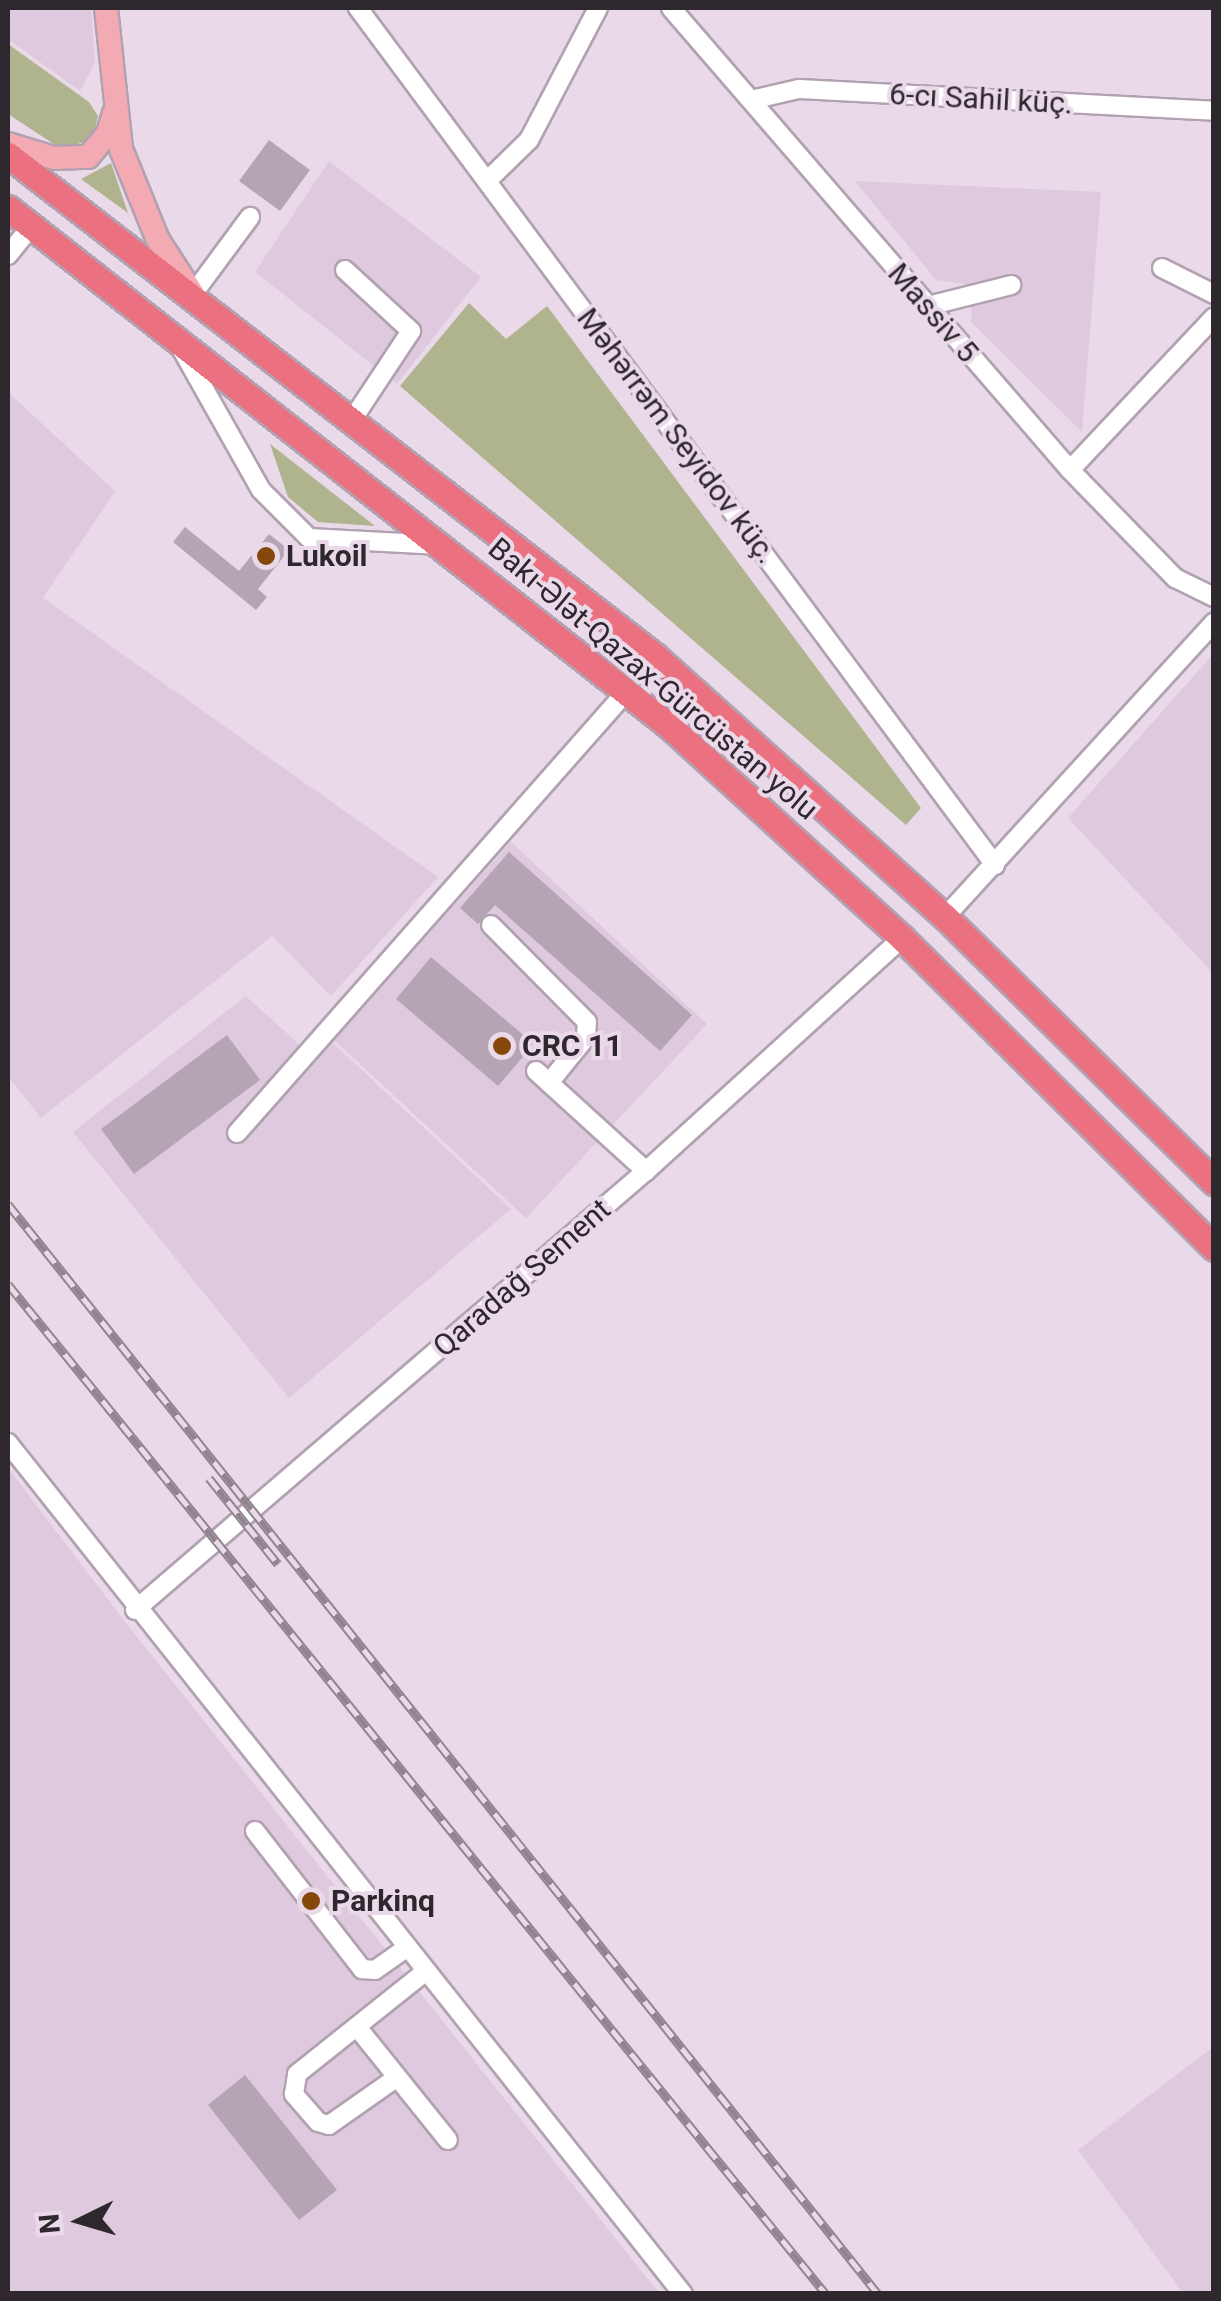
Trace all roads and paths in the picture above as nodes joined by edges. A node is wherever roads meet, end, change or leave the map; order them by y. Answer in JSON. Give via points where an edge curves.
{"nodes":[{"id":1,"x":106,"y":8,"type":"edge"},
{"id":2,"x":358,"y":8,"type":"edge"},
{"id":3,"x":598,"y":8,"type":"edge"},
{"id":4,"x":671,"y":8,"type":"edge"},
{"id":5,"x":752,"y":100,"type":"junction"},
{"id":6,"x":1214,"y":112,"type":"edge"},
{"id":7,"x":114,"y":113,"type":"junction"},
{"id":8,"x":8,"y":144,"type":"edge"},
{"id":9,"x":8,"y":155,"type":"edge"},
{"id":10,"x":488,"y":181,"type":"junction"},
{"id":11,"x":8,"y":208,"type":"edge"},
{"id":12,"x":250,"y":217,"type":"dead end"},
{"id":13,"x":31,"y":226,"type":"junction"},
{"id":14,"x":8,"y":255,"type":"edge"},
{"id":15,"x":1162,"y":268,"type":"dead end"},
{"id":16,"x":345,"y":270,"type":"dead end"},
{"id":17,"x":1011,"y":285,"type":"dead end"},
{"id":18,"x":193,"y":294,"type":"junction"},
{"id":19,"x":1214,"y":294,"type":"edge"},
{"id":20,"x":928,"y":306,"type":"junction"},
{"id":21,"x":1214,"y":317,"type":"edge"},
{"id":22,"x":176,"y":338,"type":"junction"},
{"id":23,"x":354,"y":417,"type":"junction"},
{"id":24,"x":1070,"y":470,"type":"junction"},
{"id":25,"x":444,"y":545,"type":"junction"},
{"id":26,"x":1214,"y":597,"type":"edge"},
{"id":27,"x":1212,"y":631,"type":"edge"},
{"id":28,"x":627,"y":691,"type":"junction"},
{"id":29,"x":995,"y":865,"type":"junction"},
{"id":30,"x":945,"y":917,"type":"junction"},
{"id":31,"x":491,"y":926,"type":"dead end"},
{"id":32,"x":902,"y":938,"type":"junction"},
{"id":33,"x":237,"y":1133,"type":"dead end"},
{"id":34,"x":646,"y":1170,"type":"junction"},
{"id":35,"x":1214,"y":1182,"type":"edge"},
{"id":36,"x":1214,"y":1248,"type":"edge"},
{"id":37,"x":8,"y":1443,"type":"edge"},
{"id":38,"x":135,"y":1610,"type":"junction"},
{"id":39,"x":255,"y":1831,"type":"dead end"},
{"id":40,"x":406,"y":1948,"type":"junction"},
{"id":41,"x":426,"y":1972,"type":"junction"},
{"id":42,"x":357,"y":2027,"type":"junction"},
{"id":43,"x":396,"y":2078,"type":"junction"},
{"id":44,"x":448,"y":2140,"type":"dead end"},
{"id":45,"x":683,"y":2294,"type":"edge"}],
"edges":[{"from":1,"to":7,"type":"main road"},
{"from":2,"to":10,"type":"street","name":"Məhərrəm Seyidov küç."},
{"from":3,"to":10,"type":"street","via":[[529,140]]},
{"from":4,"to":5,"type":"street","name":"Massiv 5"},
{"from":5,"to":6,"type":"street","name":"6-cı Sahil küç.","via":[[799,88]]},
{"from":5,"to":20,"type":"street","name":"Massiv 5"},
{"from":7,"to":8,"type":"main road","via":[[103,142],[88,157],[54,158]]},
{"from":7,"to":18,"type":"main road","via":[[140,204]]},
{"from":9,"to":18,"type":"highway","name":"Bakı-Ələt-Qazax-Gürcüstan yolu"},
{"from":10,"to":29,"type":"street","name":"Məhərrəm Seyidov küç."},
{"from":11,"to":13,"type":"highway","name":"Bakı-Ələt-Qazax-Gürcüstan yolu"},
{"from":12,"to":18,"type":"street"},
{"from":13,"to":14,"type":"street"},
{"from":13,"to":22,"type":"highway","name":"Bakı-Ələt-Qazax-Gürcüstan yolu"},
{"from":15,"to":19,"type":"street"},
{"from":16,"to":23,"type":"street","via":[[412,331]]},
{"from":17,"to":20,"type":"street"},
{"from":18,"to":23,"type":"highway","name":"Bakı-Ələt-Qazax-Gürcüstan yolu"},
{"from":20,"to":24,"type":"street","name":"Massiv 5"},
{"from":21,"to":24,"type":"street"},
{"from":22,"to":25,"type":"highway","name":"Bakı-Ələt-Qazax-Gürcüstan yolu"},
{"from":22,"to":25,"type":"street","via":[[261,490],[310,538]]},
{"from":23,"to":30,"type":"highway","name":"Bakı-Ələt-Qazax-Gürcüstan yolu","via":[[654,656]]},
{"from":24,"to":26,"type":"street","name":"Massiv 5","via":[[1174,578]]},
{"from":25,"to":28,"type":"highway","name":"Bakı-Ələt-Qazax-Gürcüstan yolu"},
{"from":27,"to":29,"type":"street"},
{"from":28,"to":32,"type":"highway","name":"Bakı-Ələt-Qazax-Gürcüstan yolu"},
{"from":28,"to":33,"type":"street"},
{"from":29,"to":30,"type":"street"},
{"from":30,"to":35,"type":"highway","name":"Bakı-Ələt-Qazax-Gürcüstan yolu"},
{"from":31,"to":34,"type":"street","via":[[587,1022],[586,1037],[543,1077]]},
{"from":32,"to":34,"type":"street","name":"Qaradağ Sement"},
{"from":32,"to":36,"type":"highway","name":"Bakı-Ələt-Qazax-Gürcüstan yolu"},
{"from":34,"to":38,"type":"street","name":"Qaradağ Sement"},
{"from":37,"to":38,"type":"street"},
{"from":38,"to":40,"type":"street"},
{"from":39,"to":40,"type":"street","via":[[362,1969],[375,1970]]},
{"from":40,"to":41,"type":"street"},
{"from":41,"to":42,"type":"street"},
{"from":41,"to":45,"type":"street"},
{"from":42,"to":43,"type":"street"},
{"from":42,"to":43,"type":"street","via":[[298,2074],[294,2094],[318,2122],[329,2125]]},
{"from":43,"to":44,"type":"street"}]}
